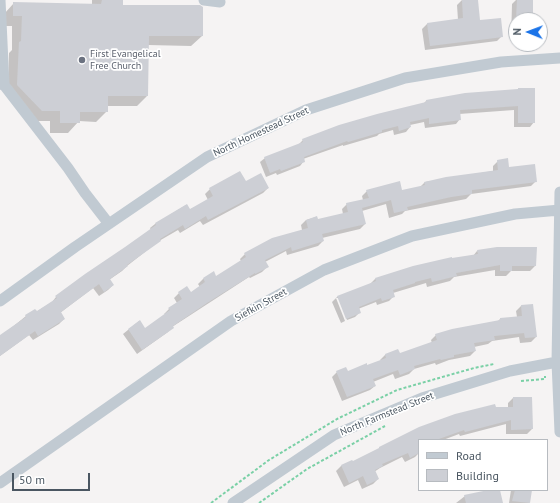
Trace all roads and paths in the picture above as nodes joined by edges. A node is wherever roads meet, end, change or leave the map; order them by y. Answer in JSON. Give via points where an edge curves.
{"nodes":[{"id":1,"x":0,"y":0,"type":"edge"},
{"id":2,"x":204,"y":0,"type":"edge"},
{"id":3,"x":220,"y":2,"type":"dead end"},
{"id":4,"x":560,"y":58,"type":"edge"},
{"id":5,"x":2,"y":85,"type":"edge"},
{"id":6,"x":560,"y":192,"type":"edge"},
{"id":7,"x":560,"y":210,"type":"edge"},
{"id":8,"x":110,"y":224,"type":"junction"},
{"id":9,"x":0,"y":301,"type":"edge"},
{"id":10,"x":557,"y":362,"type":"junction"},
{"id":11,"x":544,"y":379,"type":"dead end"},
{"id":12,"x":519,"y":381,"type":"dead end"},
{"id":13,"x":388,"y":425,"type":"dead end"},
{"id":14,"x":560,"y":432,"type":"edge"},
{"id":15,"x":0,"y":483,"type":"edge"},
{"id":16,"x":234,"y":503,"type":"edge"},
{"id":17,"x":259,"y":503,"type":"edge"}],
"edges":[{"from":1,"to":5,"type":"street"},
{"from":2,"to":3,"type":"street"},
{"from":4,"to":8,"type":"street","name":"North Homestead Street","via":[[501,62],[405,78],[306,110],[207,157]]},
{"from":5,"to":8,"type":"street"},
{"from":6,"to":7,"type":"street"},
{"from":7,"to":10,"type":"street"},
{"from":7,"to":15,"type":"street","name":"Siefkin Street","via":[[515,214],[412,236],[324,270],[232,321]]},
{"from":8,"to":9,"type":"street","name":"North Homestead Street"},
{"from":10,"to":14,"type":"street"},
{"from":10,"to":16,"type":"street","name":"North Farmstead Street","via":[[510,371],[422,398],[334,435]]},
{"from":11,"to":12,"type":"path"},
{"from":13,"to":17,"type":"path","via":[[307,469]]}]}
